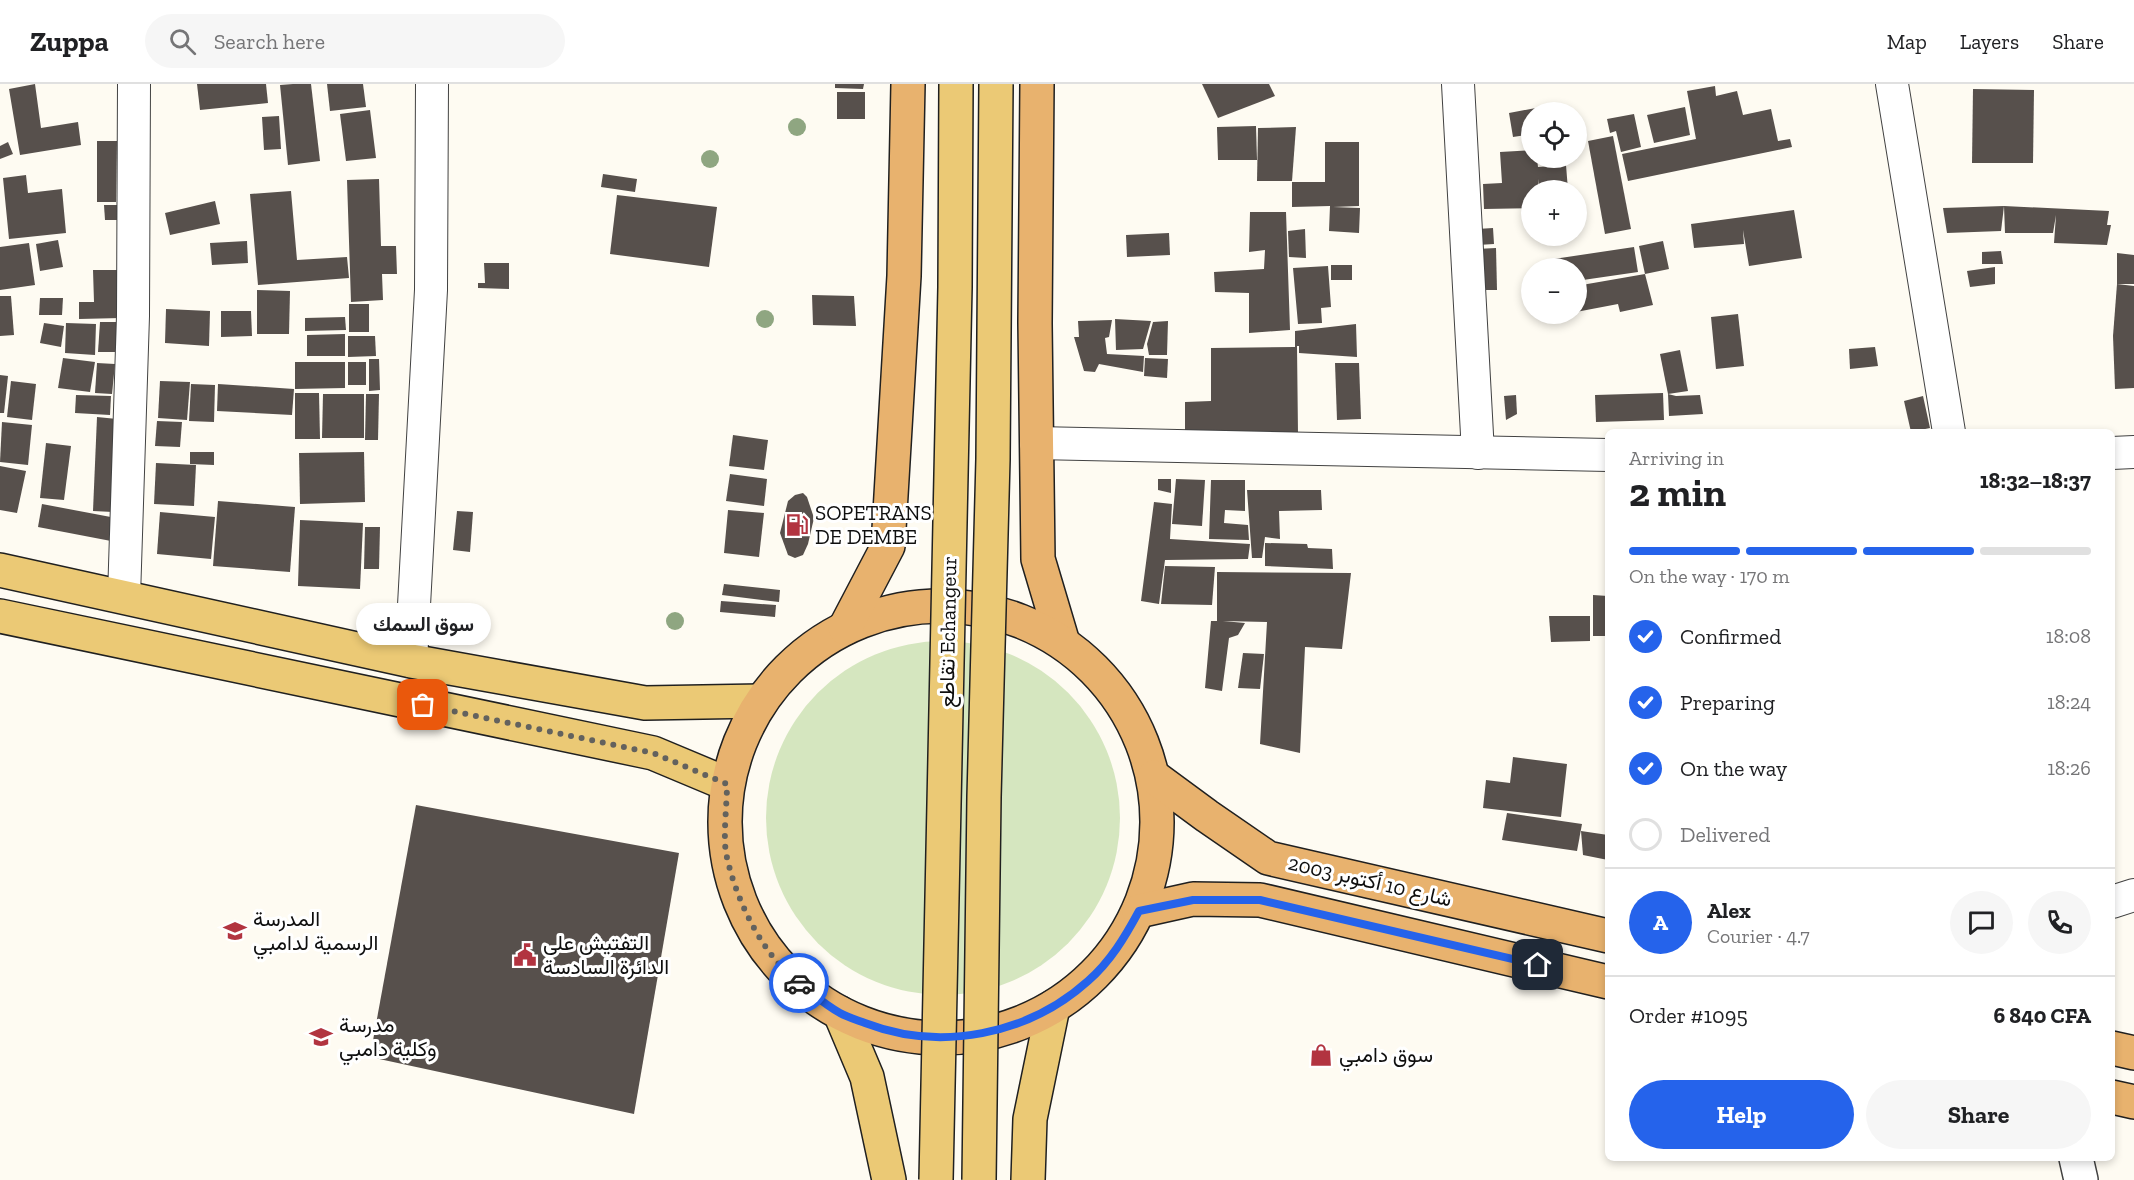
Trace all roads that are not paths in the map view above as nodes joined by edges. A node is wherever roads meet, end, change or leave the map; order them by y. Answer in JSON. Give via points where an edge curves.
{"nodes":[{"id":1,"x":134,"y":84,"type":"edge"},
{"id":2,"x":432,"y":84,"type":"edge"},
{"id":3,"x":908,"y":84,"type":"edge"},
{"id":4,"x":956,"y":84,"type":"edge"},
{"id":5,"x":996,"y":84,"type":"edge"},
{"id":6,"x":1037,"y":84,"type":"edge"},
{"id":7,"x":1458,"y":84,"type":"edge"},
{"id":8,"x":1892,"y":84,"type":"edge"},
{"id":9,"x":1949,"y":429,"type":"edge"},
{"id":10,"x":1036,"y":443,"type":"junction"},
{"id":11,"x":2134,"y":452,"type":"edge"},
{"id":12,"x":1478,"y":453,"type":"junction"},
{"id":13,"x":2115,"y":453,"type":"edge"},
{"id":14,"x":1605,"y":455,"type":"edge"},
{"id":15,"x":0,"y":570,"type":"edge"},
{"id":16,"x":124,"y":597,"type":"junction"},
{"id":17,"x":0,"y":616,"type":"edge"},
{"id":18,"x":845,"y":628,"type":"junction"},
{"id":19,"x":315,"y":639,"type":"junction"},
{"id":20,"x":1063,"y":643,"type":"junction"},
{"id":21,"x":411,"y":661,"type":"junction"},
{"id":22,"x":308,"y":681,"type":"junction"},
{"id":23,"x":761,"y":701,"type":"junction"},
{"id":24,"x":1154,"y":777,"type":"junction"},
{"id":25,"x":727,"y":784,"type":"junction"},
{"id":26,"x":2134,"y":895,"type":"edge"},
{"id":27,"x":2115,"y":901,"type":"edge"},
{"id":28,"x":1139,"y":911,"type":"junction"},
{"id":29,"x":1605,"y":935,"type":"edge"},
{"id":30,"x":1605,"y":981,"type":"edge"},
{"id":31,"x":1053,"y":1007,"type":"junction"},
{"id":32,"x":840,"y":1013,"type":"junction"},
{"id":33,"x":2115,"y":1049,"type":"edge"},
{"id":34,"x":2134,"y":1053,"type":"edge"},
{"id":35,"x":2115,"y":1098,"type":"edge"},
{"id":36,"x":2134,"y":1102,"type":"edge"},
{"id":37,"x":2077,"y":1161,"type":"edge"},
{"id":38,"x":889,"y":1180,"type":"edge"},
{"id":39,"x":936,"y":1180,"type":"edge"},
{"id":40,"x":979,"y":1180,"type":"edge"},
{"id":41,"x":1028,"y":1180,"type":"edge"},
{"id":42,"x":2081,"y":1180,"type":"edge"}],
"edges":[{"from":1,"to":16,"type":"street","via":[[133,316]]},
{"from":2,"to":21,"type":"street","via":[[430,290]]},
{"from":3,"to":18,"type":"highway","via":[[904,276],[888,546]]},
{"from":4,"to":39,"type":"main road","name":"تقاطع Echangeur","bridge":true,"via":[[956,287]]},
{"from":5,"to":40,"type":"main road","bridge":true},
{"from":6,"to":10,"type":"highway"},
{"from":7,"to":12,"type":"street"},
{"from":8,"to":9,"type":"street"},
{"from":10,"to":12,"type":"street"},
{"from":10,"to":20,"type":"highway","via":[[1038,559]]},
{"from":11,"to":13,"type":"street"},
{"from":12,"to":14,"type":"street"},
{"from":15,"to":16,"type":"main road"},
{"from":16,"to":19,"type":"main road"},
{"from":17,"to":22,"type":"main road"},
{"from":18,"to":20,"type":"highway","via":[[895,611],[948,606],[1008,616]]},
{"from":18,"to":23,"type":"highway","via":[[791,666]]},
{"from":19,"to":21,"type":"main road"},
{"from":19,"to":22,"type":"main road"},
{"from":20,"to":24,"type":"highway","via":[[1095,669],[1122,701],[1142,738]]},
{"from":21,"to":23,"type":"main road","via":[[645,703]]},
{"from":22,"to":25,"type":"main road","via":[[653,753]]},
{"from":23,"to":25,"type":"highway","via":[[740,741]]},
{"from":24,"to":28,"type":"highway","via":[[1158,845]]},
{"from":24,"to":29,"type":"highway","name":"شارع 10 أكتوبر 2003","via":[[1268,858]]},
{"from":25,"to":32,"type":"highway","via":[[726,852],[746,917],[785,972]]},
{"from":26,"to":27,"type":"street"},
{"from":28,"to":30,"type":"highway","name":"شارع 10 أكتوبر 2003","via":[[1193,900],[1260,900]]},
{"from":28,"to":31,"type":"highway","via":[[1118,949],[1088,981]]},
{"from":31,"to":32,"type":"highway","via":[[1017,1025],[979,1035],[939,1038],[888,1032]]},
{"from":31,"to":41,"type":"main road","via":[[1030,1119]]},
{"from":32,"to":38,"type":"main road","via":[[867,1077]]},
{"from":33,"to":34,"type":"highway"},
{"from":35,"to":36,"type":"highway"},
{"from":37,"to":42,"type":"street"}]}
